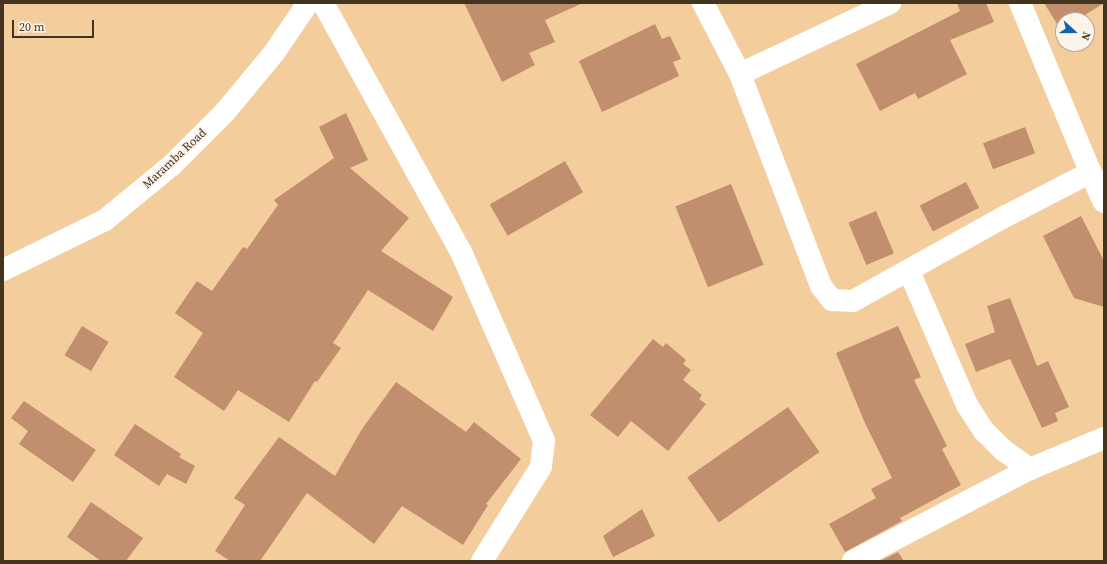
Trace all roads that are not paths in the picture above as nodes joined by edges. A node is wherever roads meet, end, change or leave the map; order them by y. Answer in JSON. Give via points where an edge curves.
{"nodes":[{"id":1,"x":308,"y":3,"type":"edge"},
{"id":2,"x":323,"y":3,"type":"edge"},
{"id":3,"x":703,"y":3,"type":"edge"},
{"id":4,"x":890,"y":3,"type":"edge"},
{"id":5,"x":1020,"y":3,"type":"edge"},
{"id":6,"x":740,"y":74,"type":"junction"},
{"id":7,"x":1099,"y":184,"type":"edge"},
{"id":8,"x":3,"y":270,"type":"edge"},
{"id":9,"x":909,"y":271,"type":"junction"},
{"id":10,"x":1104,"y":438,"type":"edge"},
{"id":11,"x":1030,"y":469,"type":"junction"},
{"id":12,"x":482,"y":561,"type":"edge"},
{"id":13,"x":853,"y":561,"type":"edge"}],
"edges":[{"from":1,"to":8,"type":"street","name":"Maramba Road","via":[[255,77],[225,112],[172,165],[105,220]]},
{"from":2,"to":12,"type":"street","via":[[462,254],[544,441],[541,468]]},
{"from":3,"to":6,"type":"street"},
{"from":4,"to":6,"type":"street"},
{"from":5,"to":7,"type":"street"},
{"from":6,"to":9,"type":"street","via":[[821,286],[832,300],[853,301]]},
{"from":7,"to":9,"type":"street","via":[[1004,216]]},
{"from":9,"to":11,"type":"street","via":[[967,405],[984,431]]},
{"from":10,"to":11,"type":"street"},
{"from":11,"to":13,"type":"street"}]}
